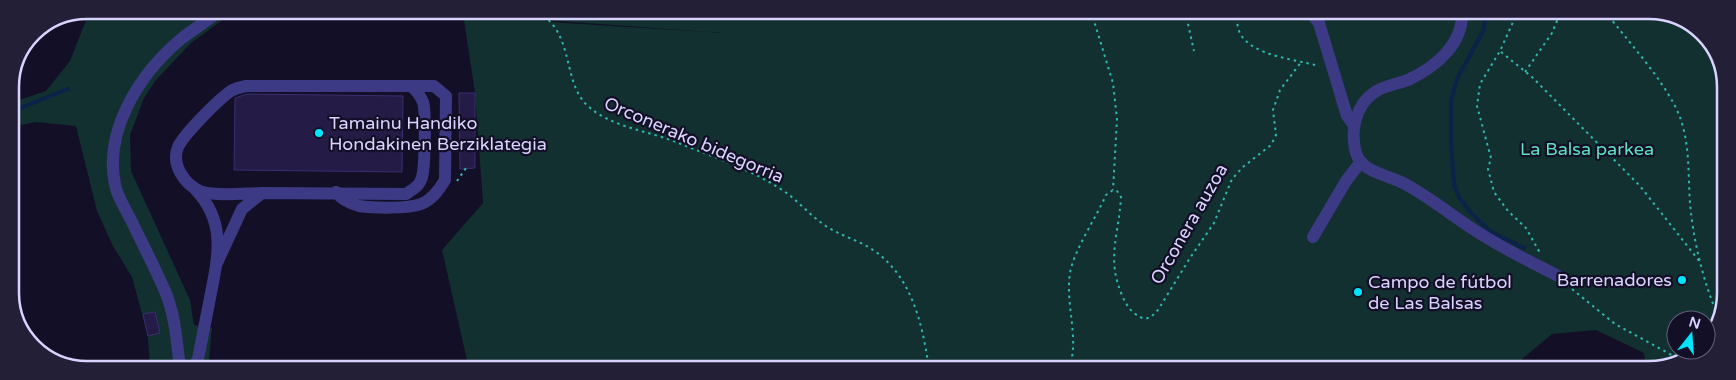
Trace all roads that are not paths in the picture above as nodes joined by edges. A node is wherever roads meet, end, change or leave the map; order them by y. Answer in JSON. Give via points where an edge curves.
{"nodes":[{"id":1,"x":209,"y":19,"type":"edge"},
{"id":2,"x":1316,"y":19,"type":"edge"},
{"id":3,"x":1462,"y":19,"type":"edge"},
{"id":4,"x":411,"y":86,"type":"junction"},
{"id":5,"x":1353,"y":124,"type":"junction"},
{"id":6,"x":1360,"y":163,"type":"junction"},
{"id":7,"x":193,"y":187,"type":"junction"},
{"id":8,"x":336,"y":192,"type":"junction"},
{"id":9,"x":262,"y":193,"type":"junction"},
{"id":10,"x":1313,"y":237,"type":"dead end"},
{"id":11,"x":217,"y":263,"type":"junction"},
{"id":12,"x":1558,"y":276,"type":"road end"},
{"id":13,"x":179,"y":361,"type":"edge"},
{"id":14,"x":197,"y":361,"type":"edge"}],
"edges":[{"from":1,"to":13,"type":"street","via":[[180,40],[139,86],[124,111],[116,138],[114,169],[117,192],[166,293],[177,336]]},
{"from":2,"to":5,"type":"street","via":[[1347,116]]},
{"from":3,"to":5,"type":"street","via":[[1461,30],[1452,47],[1434,65],[1410,79],[1375,92],[1362,104]]},
{"from":4,"to":7,"type":"street","via":[[246,86],[232,90],[194,126],[178,148],[179,170]]},
{"from":4,"to":8,"type":"street","via":[[424,104],[422,178],[416,188],[406,194]]},
{"from":4,"to":8,"type":"street","via":[[434,86],[446,96],[444,180],[440,190],[422,204],[412,206],[358,206],[340,198]]},
{"from":5,"to":6,"type":"street"},
{"from":6,"to":10,"type":"street"},
{"from":6,"to":12,"type":"street","via":[[1421,192],[1485,237]]},
{"from":7,"to":9,"type":"street","via":[[203,192]]},
{"from":7,"to":11,"type":"street","via":[[207,201],[213,216],[219,248]]},
{"from":8,"to":9,"type":"street"},
{"from":9,"to":11,"type":"street","via":[[242,209]]},
{"from":11,"to":14,"type":"street"}]}
